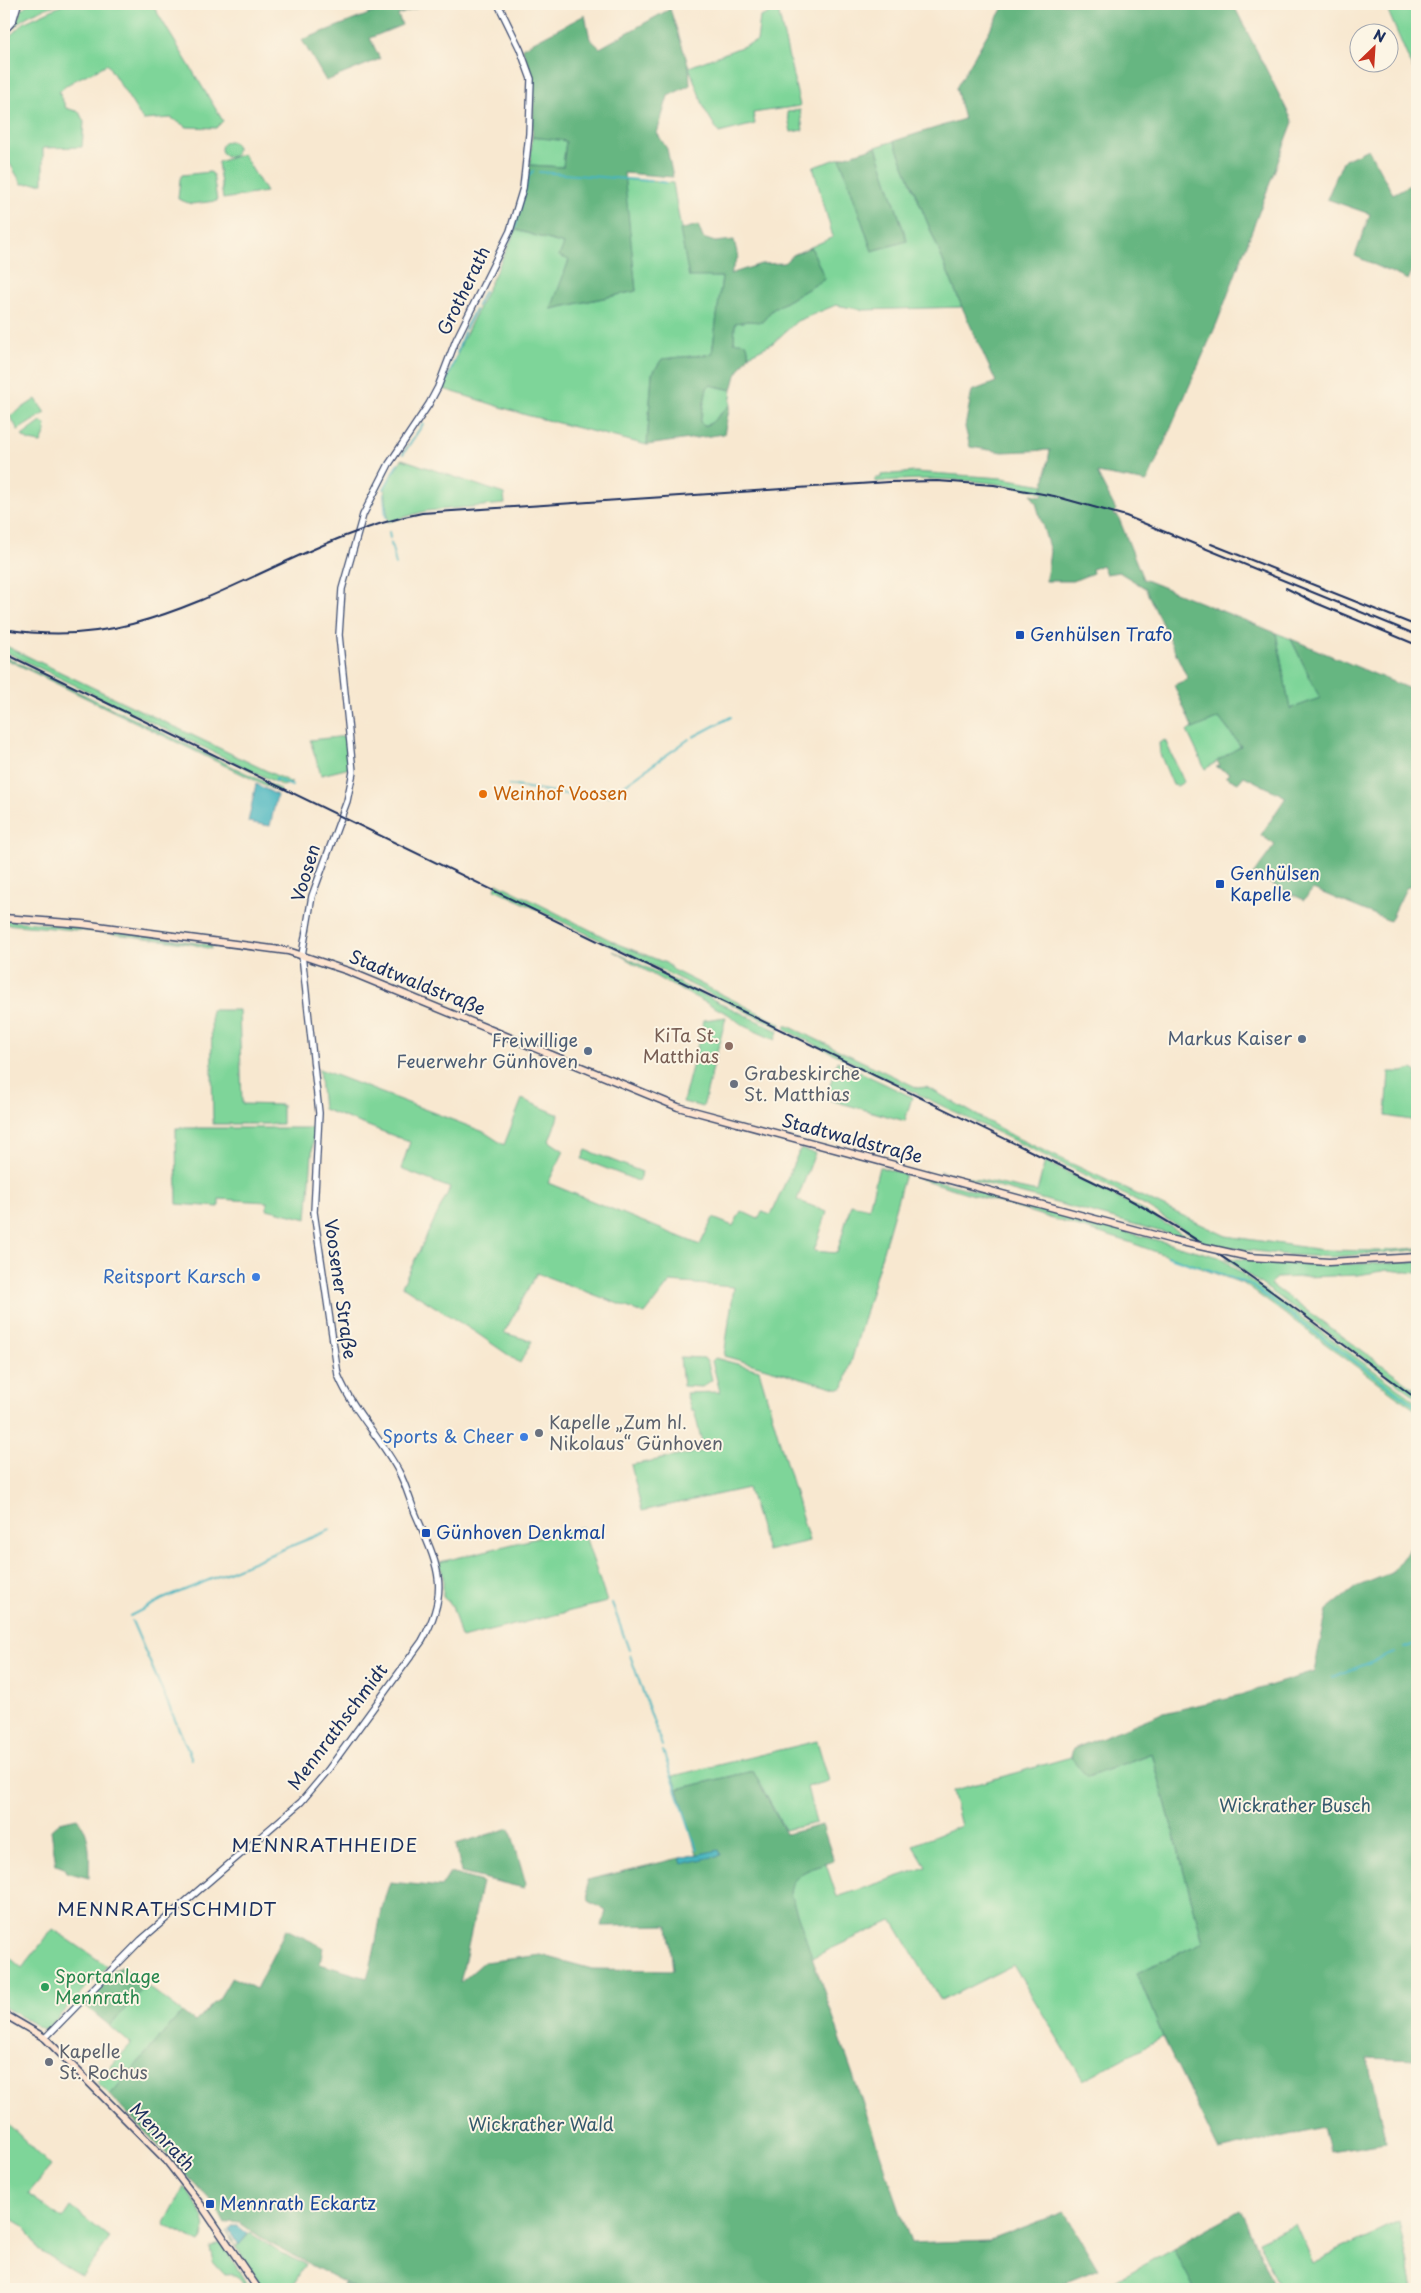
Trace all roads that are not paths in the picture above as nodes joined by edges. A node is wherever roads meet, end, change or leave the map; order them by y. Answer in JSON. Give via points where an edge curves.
{"nodes":[{"id":1,"x":12,"y":4,"type":"edge"},
{"id":2,"x":18,"y":4,"type":"edge"},
{"id":3,"x":23,"y":4,"type":"edge"},
{"id":4,"x":498,"y":4,"type":"edge"},
{"id":5,"x":15,"y":16,"type":"junction"},
{"id":6,"x":4,"y":31,"type":"edge"},
{"id":7,"x":347,"y":801,"type":"joint"},
{"id":8,"x":4,"y":918,"type":"edge"},
{"id":9,"x":302,"y":955,"type":"junction"},
{"id":10,"x":1417,"y":1257,"type":"edge"},
{"id":11,"x":438,"y":1602,"type":"joint"},
{"id":12,"x":4,"y":2014,"type":"edge"},
{"id":13,"x":45,"y":2038,"type":"junction"},
{"id":14,"x":258,"y":2289,"type":"edge"}],
"edges":[{"from":1,"to":6,"type":"street"},
{"from":2,"to":5,"type":"street"},
{"from":3,"to":5,"type":"street"},
{"from":4,"to":7,"type":"street","name":"Grotherath","via":[[531,79],[527,171],[510,231],[456,340],[438,387],[389,464],[363,515],[342,589],[339,635],[353,770]]},
{"from":5,"to":6,"type":"street"},
{"from":7,"to":9,"type":"street","name":"Voosen","via":[[312,896]]},
{"from":8,"to":9,"type":"main road","name":"Stadtwaldstraße","via":[[253,945]]},
{"from":9,"to":10,"type":"main road","name":"Stadtwaldstraße","bridge":true,"via":[[678,1107],[1173,1240],[1249,1257],[1329,1262]]},
{"from":9,"to":11,"type":"street","name":"Voosener Straße","via":[[320,1113],[314,1212],[338,1376],[345,1392],[400,1473],[434,1559],[440,1581]]},
{"from":11,"to":13,"type":"street","name":"Mennrathschmidt","via":[[422,1641],[302,1802],[141,1940]]},
{"from":12,"to":13,"type":"main road","name":"Mennrath"},
{"from":13,"to":14,"type":"main road","name":"Mennrath","via":[[166,2160]]}]}
